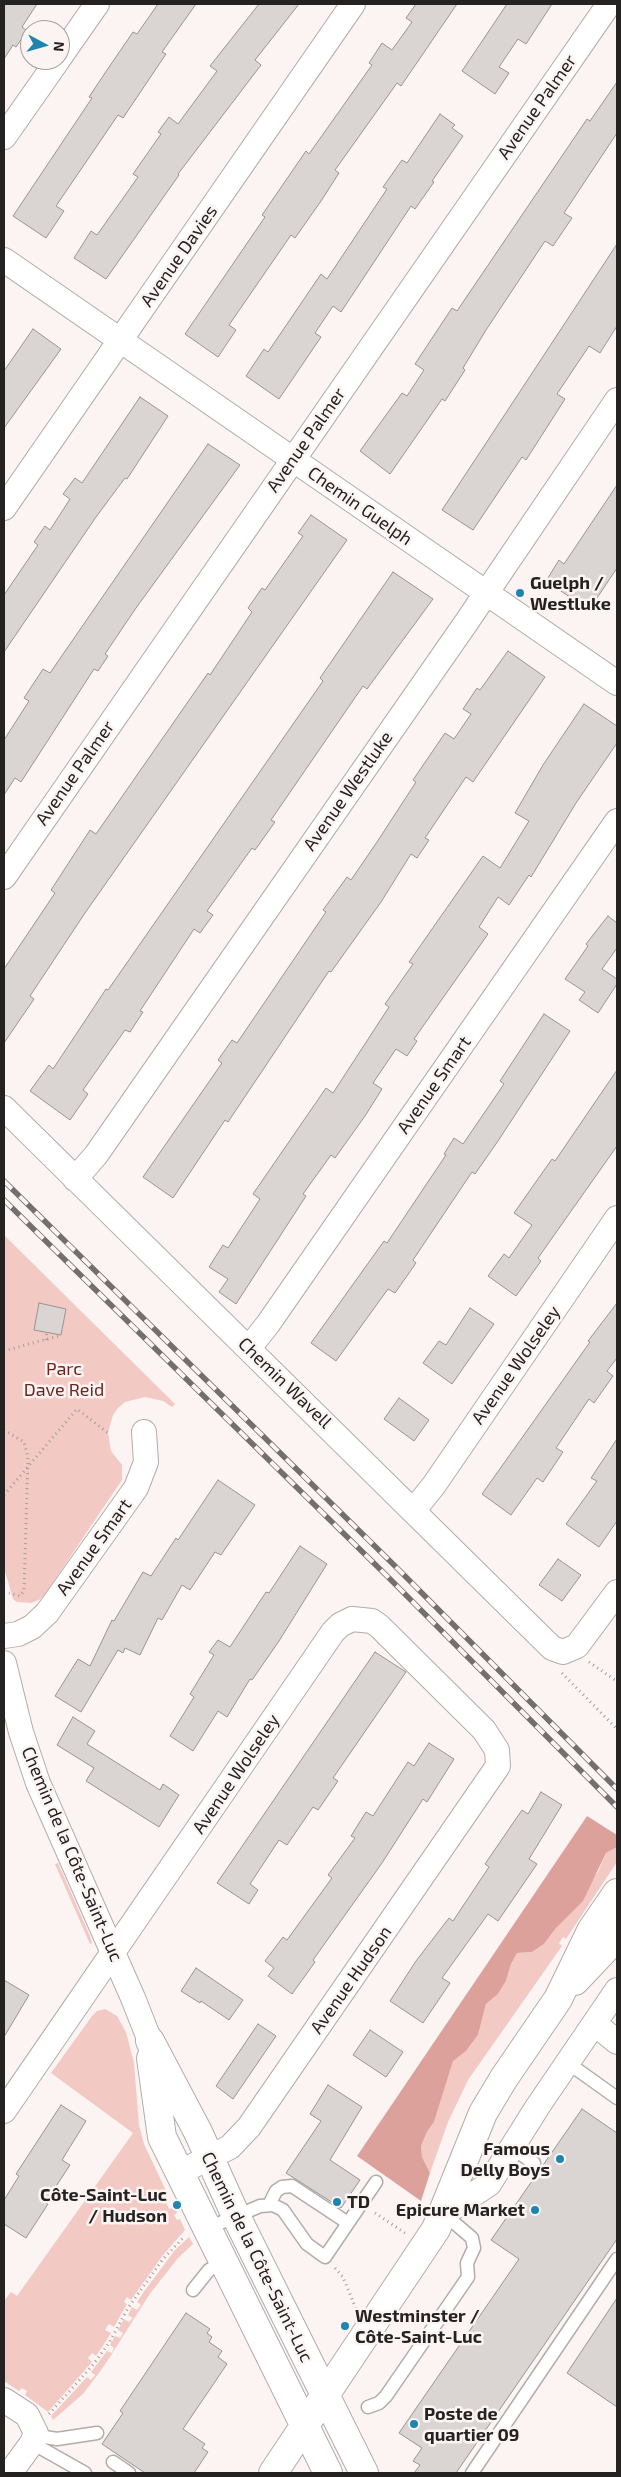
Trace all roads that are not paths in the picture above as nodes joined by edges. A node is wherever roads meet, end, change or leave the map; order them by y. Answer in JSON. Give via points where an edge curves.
{"nodes":[{"id":1,"x":97,"y":4,"type":"edge"},
{"id":2,"x":354,"y":4,"type":"edge"},
{"id":3,"x":608,"y":4,"type":"edge"},
{"id":4,"x":70,"y":43,"type":"edge"},
{"id":5,"x":51,"y":70,"type":"edge"},
{"id":6,"x":4,"y":138,"type":"edge"},
{"id":7,"x":4,"y":260,"type":"edge"},
{"id":8,"x":120,"y":339,"type":"junction"},
{"id":9,"x":617,"y":400,"type":"edge"},
{"id":10,"x":293,"y":459,"type":"junction"},
{"id":11,"x":4,"y":508,"type":"edge"},
{"id":12,"x":485,"y":592,"type":"junction"},
{"id":13,"x":617,"y":683,"type":"edge"},
{"id":14,"x":617,"y":821,"type":"edge"},
{"id":15,"x":4,"y":877,"type":"edge"},
{"id":16,"x":4,"y":1108,"type":"edge"},
{"id":17,"x":75,"y":1179,"type":"junction"},
{"id":18,"x":617,"y":1218,"type":"edge"},
{"id":19,"x":249,"y":1348,"type":"junction"},
{"id":20,"x":144,"y":1432,"type":"dead end"},
{"id":21,"x":414,"y":1510,"type":"junction"},
{"id":22,"x":617,"y":1592,"type":"edge"},
{"id":23,"x":4,"y":1636,"type":"edge"},
{"id":24,"x":4,"y":1663,"type":"edge"},
{"id":25,"x":499,"y":1762,"type":"joint"},
{"id":26,"x":617,"y":1893,"type":"edge"},
{"id":27,"x":617,"y":1934,"type":"edge"},
{"id":28,"x":114,"y":1953,"type":"junction"},
{"id":29,"x":617,"y":1990,"type":"edge"},
{"id":30,"x":558,"y":1999,"type":"junction"},
{"id":31,"x":595,"y":2024,"type":"junction"},
{"id":32,"x":150,"y":2041,"type":"junction"},
{"id":33,"x":617,"y":2042,"type":"edge"},
{"id":34,"x":568,"y":2064,"type":"junction"},
{"id":35,"x":617,"y":2098,"type":"edge"},
{"id":36,"x":4,"y":2111,"type":"edge"},
{"id":37,"x":513,"y":2149,"type":"junction"},
{"id":38,"x":209,"y":2157,"type":"junction"},
{"id":39,"x":534,"y":2163,"type":"dead end"},
{"id":40,"x":179,"y":2173,"type":"junction"},
{"id":41,"x":376,"y":2182,"type":"dead end"},
{"id":42,"x":269,"y":2205,"type":"junction"},
{"id":43,"x":444,"y":2214,"type":"junction"},
{"id":44,"x":236,"y":2216,"type":"junction"},
{"id":45,"x":348,"y":2223,"type":"junction"},
{"id":46,"x":198,"y":2231,"type":"junction"},
{"id":47,"x":617,"y":2259,"type":"edge"},
{"id":48,"x":222,"y":2262,"type":"junction"},
{"id":49,"x":192,"y":2290,"type":"dead end"},
{"id":50,"x":325,"y":2396,"type":"junction"},
{"id":51,"x":4,"y":2400,"type":"edge"},
{"id":52,"x":368,"y":2407,"type":"dead end"},
{"id":53,"x":304,"y":2426,"type":"junction"},
{"id":54,"x":39,"y":2430,"type":"junction"},
{"id":55,"x":97,"y":2433,"type":"dead end"},
{"id":56,"x":113,"y":2462,"type":"dead end"},
{"id":57,"x":70,"y":2469,"type":"edge"},
{"id":58,"x":10,"y":2473,"type":"edge"},
{"id":59,"x":85,"y":2473,"type":"edge"},
{"id":60,"x":129,"y":2473,"type":"edge"},
{"id":61,"x":274,"y":2473,"type":"edge"},
{"id":62,"x":328,"y":2473,"type":"edge"},
{"id":63,"x":364,"y":2473,"type":"edge"},
{"id":64,"x":472,"y":2473,"type":"edge"}],
"edges":[{"from":1,"to":4,"type":"street"},
{"from":2,"to":8,"type":"street","name":"Avenue Davies"},
{"from":3,"to":10,"type":"street","name":"Avenue Palmer"},
{"from":5,"to":6,"type":"street"},
{"from":7,"to":8,"type":"street","name":"Chemin Guelph"},
{"from":8,"to":10,"type":"street","name":"Chemin Guelph"},
{"from":8,"to":11,"type":"street","name":"Avenue Davies"},
{"from":9,"to":12,"type":"street","name":"Avenue Westluke"},
{"from":10,"to":12,"type":"street","name":"Chemin Guelph"},
{"from":10,"to":15,"type":"street","name":"Avenue Palmer"},
{"from":12,"to":13,"type":"street","name":"Chemin Guelph"},
{"from":12,"to":17,"type":"street","name":"Avenue Westluke","via":[[96,1154]]},
{"from":14,"to":19,"type":"street","name":"Avenue Smart"},
{"from":16,"to":17,"type":"street","name":"Chemin Wavell"},
{"from":17,"to":19,"type":"street","name":"Chemin Wavell"},
{"from":18,"to":21,"type":"street","name":"Avenue Wolseley"},
{"from":19,"to":21,"type":"street","name":"Chemin Wavell"},
{"from":20,"to":23,"type":"street","name":"Avenue Smart","via":[[146,1462],[136,1488],[47,1613],[32,1627]]},
{"from":21,"to":22,"type":"street","name":"Chemin Wavell","via":[[552,1648],[571,1660]]},
{"from":24,"to":28,"type":"street","name":"Chemin de la Côte-Saint-Luc","via":[[20,1732],[38,1783]]},
{"from":25,"to":28,"type":"street","name":"Avenue Wolseley","via":[[497,1750],[484,1730],[379,1626],[362,1619],[346,1621],[333,1632]]},
{"from":25,"to":38,"type":"street","name":"Avenue Hudson","via":[[249,2127],[235,2143]]},
{"from":26,"to":30,"type":"main road","via":[[591,1931]]},
{"from":27,"to":30,"type":"main road"},
{"from":28,"to":32,"type":"street","name":"Chemin de la Côte-Saint-Luc"},
{"from":28,"to":36,"type":"street","name":"Avenue Wolseley"},
{"from":29,"to":31,"type":"street"},
{"from":30,"to":43,"type":"main road","via":[[483,2113]]},
{"from":31,"to":33,"type":"street"},
{"from":31,"to":34,"type":"street"},
{"from":32,"to":38,"type":"main road","name":"Chemin de la Côte-Saint-Luc"},
{"from":32,"to":40,"type":"main road","name":"Chemin de la Côte-Saint-Luc","via":[[160,2130]]},
{"from":34,"to":35,"type":"lane"},
{"from":34,"to":37,"type":"street"},
{"from":37,"to":39,"type":"lane"},
{"from":37,"to":43,"type":"street","via":[[489,2184]]},
{"from":38,"to":40,"type":"street","name":"Avenue Hudson"},
{"from":38,"to":44,"type":"main road","name":"Chemin de la Côte-Saint-Luc"},
{"from":40,"to":46,"type":"main road","name":"Chemin de la Côte-Saint-Luc"},
{"from":41,"to":45,"type":"lane"},
{"from":42,"to":44,"type":"lane"},
{"from":42,"to":45,"type":"lane","via":[[276,2191],[292,2186]]},
{"from":42,"to":45,"type":"lane","via":[[280,2207],[302,2239],[325,2257]]},
{"from":43,"to":50,"type":"main road"},
{"from":43,"to":52,"type":"lane","via":[[472,2238],[474,2248],[467,2263],[468,2277],[386,2396]]},
{"from":44,"to":46,"type":"lane"},
{"from":44,"to":50,"type":"main road","name":"Chemin de la Côte-Saint-Luc"},
{"from":46,"to":48,"type":"main road","name":"Chemin de la Côte-Saint-Luc"},
{"from":47,"to":64,"type":"lane"},
{"from":48,"to":49,"type":"lane","via":[[209,2270]]},
{"from":48,"to":53,"type":"main road","name":"Chemin de la Côte-Saint-Luc"},
{"from":50,"to":53,"type":"main road"},
{"from":50,"to":63,"type":"main road","name":"Chemin de la Côte-Saint-Luc"},
{"from":51,"to":54,"type":"street","via":[[27,2415]]},
{"from":53,"to":61,"type":"main road"},
{"from":53,"to":62,"type":"main road","name":"Chemin de la Côte-Saint-Luc"},
{"from":54,"to":55,"type":"lane","via":[[45,2437],[57,2439]]},
{"from":54,"to":57,"type":"lane"},
{"from":54,"to":58,"type":"street"},
{"from":56,"to":60,"type":"lane"},
{"from":57,"to":59,"type":"lane"}]}
